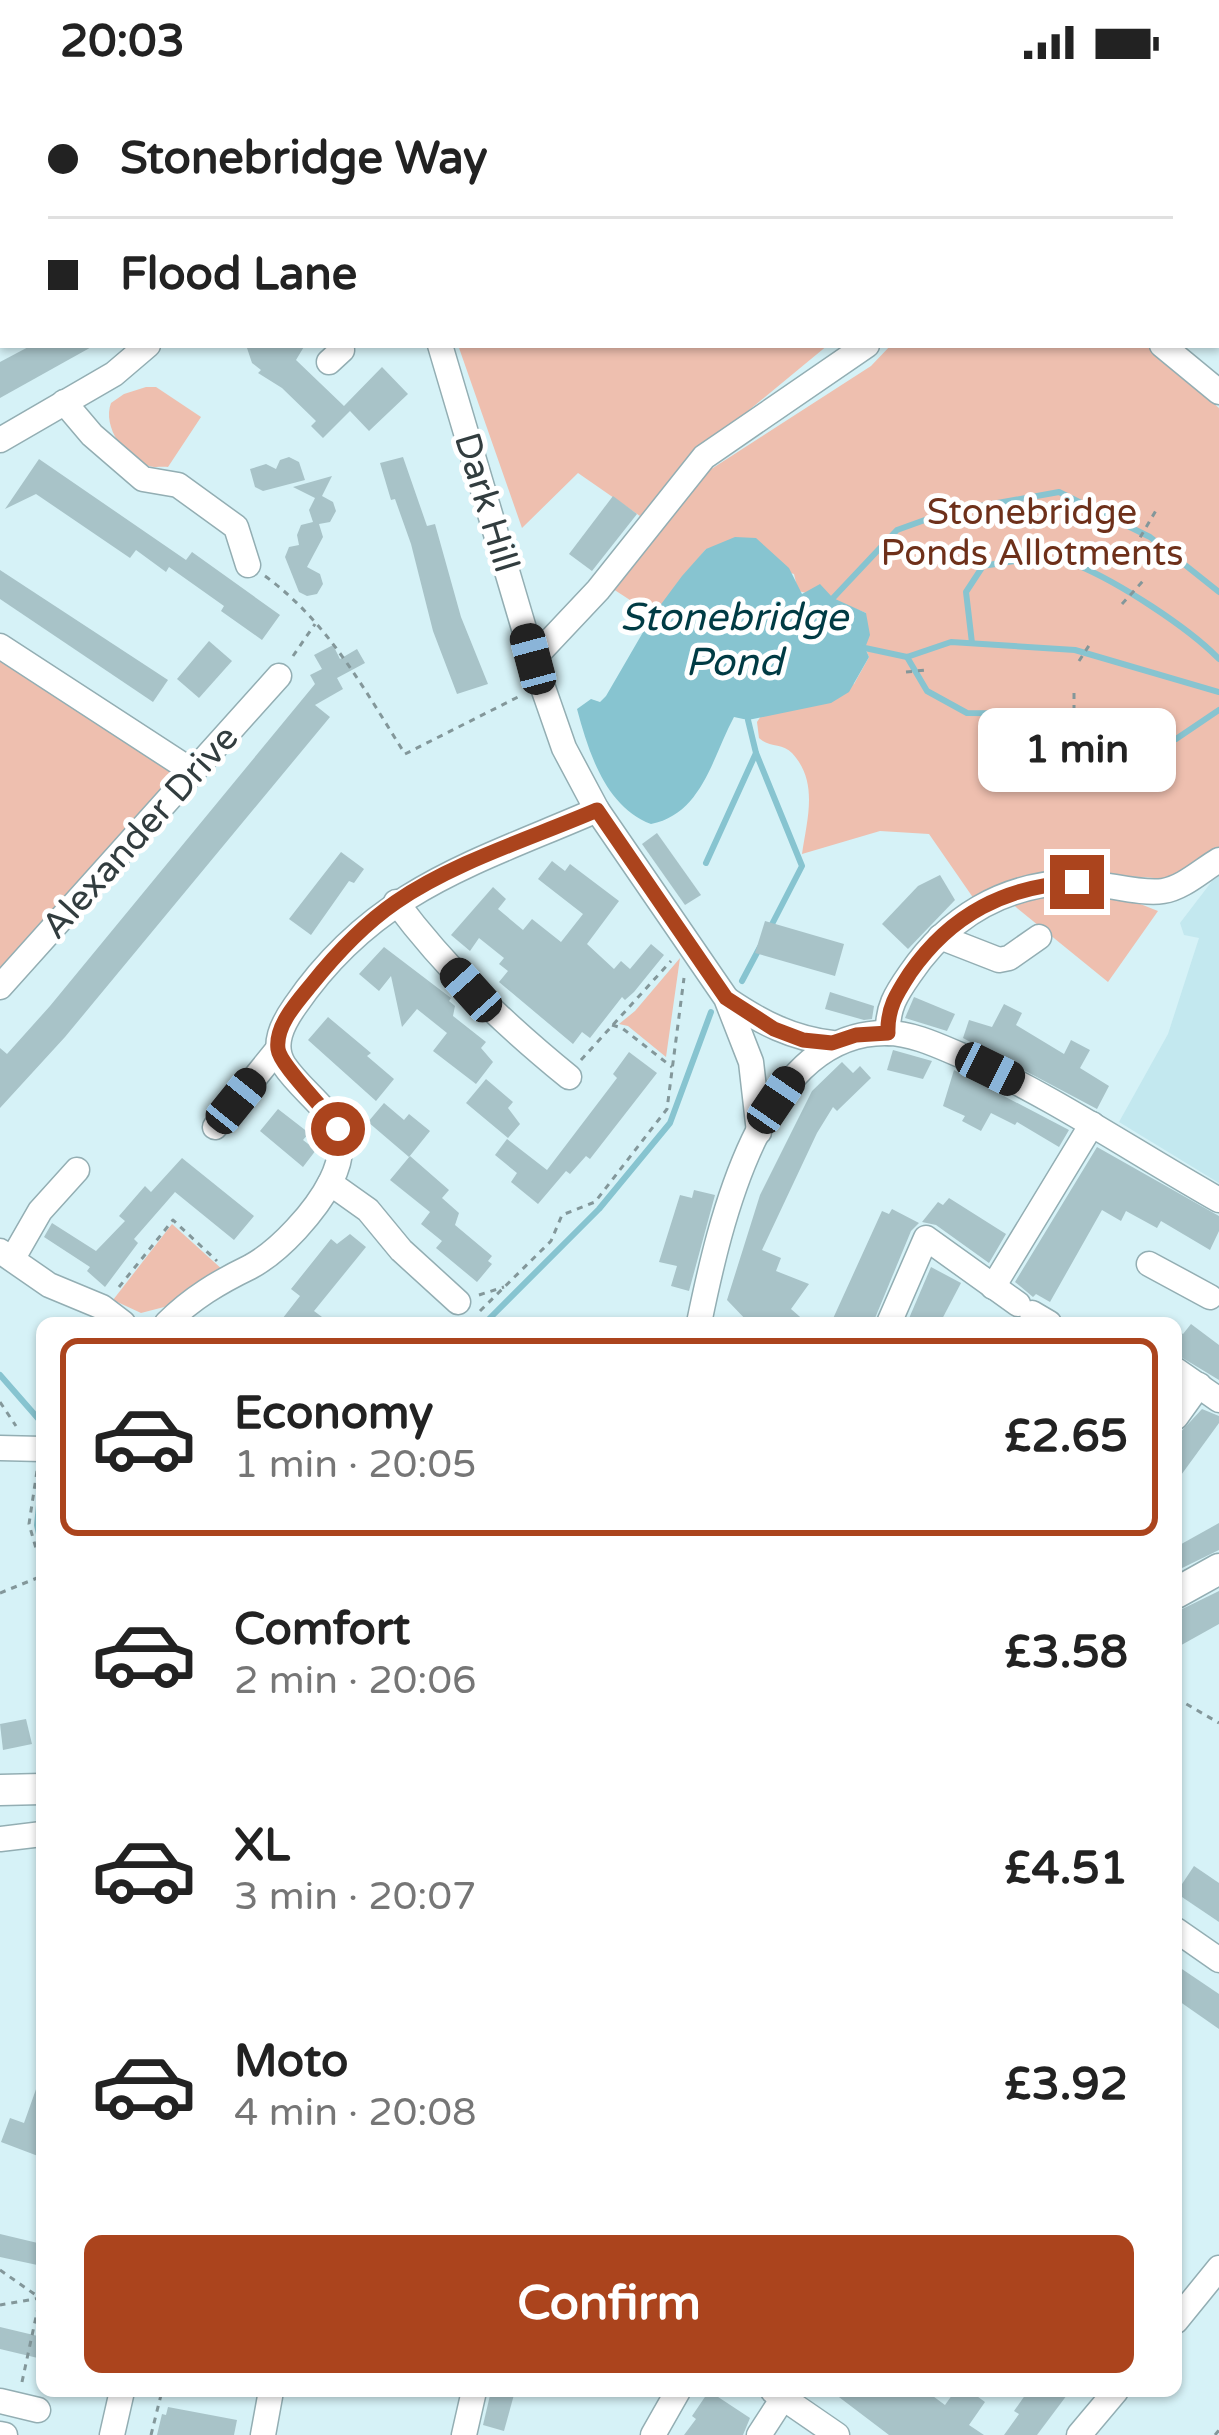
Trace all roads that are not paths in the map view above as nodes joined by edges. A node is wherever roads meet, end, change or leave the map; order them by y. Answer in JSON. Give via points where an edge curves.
{"nodes":[{"id":1,"x":144,"y":348,"type":"edge"},
{"id":2,"x":441,"y":348,"type":"edge"},
{"id":3,"x":863,"y":348,"type":"edge"},
{"id":4,"x":1166,"y":348,"type":"edge"},
{"id":5,"x":1219,"y":392,"type":"edge"},
{"id":6,"x":64,"y":402,"type":"junction"},
{"id":7,"x":0,"y":440,"type":"edge"},
{"id":8,"x":248,"y":565,"type":"road end"},
{"id":9,"x":0,"y":646,"type":"edge"},
{"id":10,"x":533,"y":659,"type":"junction"},
{"id":11,"x":280,"y":676,"type":"road end"},
{"id":12,"x":192,"y":771,"type":"junction"},
{"id":13,"x":597,"y":810,"type":"junction"},
{"id":14,"x":1219,"y":860,"type":"edge"},
{"id":15,"x":396,"y":902,"type":"junction"},
{"id":16,"x":940,"y":937,"type":"junction"},
{"id":17,"x":1039,"y":937,"type":"dead end"},
{"id":18,"x":0,"y":987,"type":"edge"},
{"id":19,"x":726,"y":998,"type":"junction"},
{"id":20,"x":888,"y":1033,"type":"junction"},
{"id":21,"x":832,"y":1043,"type":"junction"},
{"id":22,"x":278,"y":1049,"type":"junction"},
{"id":23,"x":569,"y":1077,"type":"road end"},
{"id":24,"x":1092,"y":1124,"type":"junction"},
{"id":25,"x":215,"y":1127,"type":"dead end"},
{"id":26,"x":759,"y":1132,"type":"junction"},
{"id":27,"x":77,"y":1170,"type":"dead end"},
{"id":28,"x":330,"y":1184,"type":"junction"},
{"id":29,"x":1219,"y":1200,"type":"edge"},
{"id":30,"x":7,"y":1254,"type":"edge"},
{"id":31,"x":1149,"y":1264,"type":"dead end"},
{"id":32,"x":993,"y":1287,"type":"junction"},
{"id":33,"x":1216,"y":1293,"type":"edge"},
{"id":34,"x":466,"y":1308,"type":"road end"},
{"id":35,"x":1033,"y":1314,"type":"edge"},
{"id":36,"x":115,"y":1317,"type":"edge"},
{"id":37,"x":175,"y":1317,"type":"edge"},
{"id":38,"x":708,"y":1317,"type":"edge"},
{"id":39,"x":892,"y":1317,"type":"edge"},
{"id":40,"x":1182,"y":1374,"type":"edge"},
{"id":41,"x":1209,"y":1392,"type":"edge"},
{"id":42,"x":1182,"y":1413,"type":"edge"},
{"id":43,"x":0,"y":1448,"type":"edge"},
{"id":44,"x":36,"y":1450,"type":"edge"},
{"id":45,"x":1219,"y":1569,"type":"edge"},
{"id":46,"x":1182,"y":1590,"type":"edge"},
{"id":47,"x":36,"y":1789,"type":"edge"},
{"id":48,"x":0,"y":1790,"type":"edge"},
{"id":49,"x":36,"y":1835,"type":"edge"},
{"id":50,"x":0,"y":1839,"type":"edge"},
{"id":51,"x":1182,"y":1934,"type":"edge"},
{"id":52,"x":1219,"y":1960,"type":"edge"},
{"id":53,"x":1219,"y":2268,"type":"edge"},
{"id":54,"x":1182,"y":2310,"type":"edge"},
{"id":55,"x":121,"y":2397,"type":"edge"},
{"id":56,"x":270,"y":2397,"type":"edge"},
{"id":57,"x":474,"y":2397,"type":"edge"},
{"id":58,"x":675,"y":2397,"type":"edge"},
{"id":59,"x":777,"y":2397,"type":"edge"},
{"id":60,"x":781,"y":2397,"type":"edge"},
{"id":61,"x":1111,"y":2397,"type":"edge"},
{"id":62,"x":112,"y":2435,"type":"edge"},
{"id":63,"x":263,"y":2435,"type":"edge"},
{"id":64,"x":464,"y":2435,"type":"edge"},
{"id":65,"x":653,"y":2435,"type":"edge"},
{"id":66,"x":758,"y":2435,"type":"edge"},
{"id":67,"x":837,"y":2435,"type":"edge"},
{"id":68,"x":1079,"y":2435,"type":"edge"}],
"edges":[{"from":1,"to":6,"type":"street"},
{"from":2,"to":10,"type":"street","name":"Dark Hill"},
{"from":3,"to":10,"type":"street","via":[[704,457]]},
{"from":4,"to":5,"type":"street"},
{"from":6,"to":7,"type":"street"},
{"from":6,"to":8,"type":"street","via":[[143,479],[178,485],[236,526]]},
{"from":9,"to":12,"type":"street"},
{"from":10,"to":13,"type":"street","name":"Dark Hill","via":[[564,748]]},
{"from":11,"to":12,"type":"street","name":"Alexander Drive"},
{"from":12,"to":18,"type":"street","name":"Alexander Drive"},
{"from":13,"to":15,"type":"street"},
{"from":13,"to":19,"type":"street","name":"Dark Hill"},
{"from":14,"to":16,"type":"street","via":[[1165,891],[1077,882],[1003,895]]},
{"from":15,"to":22,"type":"street","via":[[301,997]]},
{"from":15,"to":23,"type":"street","via":[[496,1017]]},
{"from":16,"to":17,"type":"street","via":[[999,960]]},
{"from":16,"to":20,"type":"street","via":[[887,1011]]},
{"from":19,"to":21,"type":"street","via":[[774,1029]]},
{"from":19,"to":26,"type":"street","via":[[751,1062]]},
{"from":20,"to":21,"type":"street"},
{"from":20,"to":24,"type":"street","via":[[939,1046]]},
{"from":21,"to":26,"type":"street","via":[[790,1078]]},
{"from":22,"to":25,"type":"street"},
{"from":22,"to":28,"type":"street","via":[[338,1129]]},
{"from":24,"to":29,"type":"street"},
{"from":24,"to":32,"type":"street"},
{"from":26,"to":38,"type":"street","via":[[744,1160]]},
{"from":27,"to":30,"type":"street"},
{"from":28,"to":34,"type":"street","via":[[368,1210]]},
{"from":28,"to":37,"type":"street","via":[[279,1245]]},
{"from":30,"to":36,"type":"street"},
{"from":31,"to":33,"type":"street"},
{"from":32,"to":35,"type":"street"},
{"from":32,"to":39,"type":"street","via":[[926,1238]]},
{"from":40,"to":41,"type":"street"},
{"from":41,"to":42,"type":"street"},
{"from":43,"to":44,"type":"street"},
{"from":45,"to":46,"type":"main road"},
{"from":47,"to":48,"type":"main road"},
{"from":49,"to":50,"type":"street"},
{"from":51,"to":52,"type":"street"},
{"from":53,"to":54,"type":"street"},
{"from":55,"to":62,"type":"street"},
{"from":56,"to":63,"type":"street"},
{"from":57,"to":64,"type":"street"},
{"from":58,"to":65,"type":"street"},
{"from":59,"to":66,"type":"street"},
{"from":60,"to":67,"type":"street"},
{"from":61,"to":68,"type":"street"}]}
